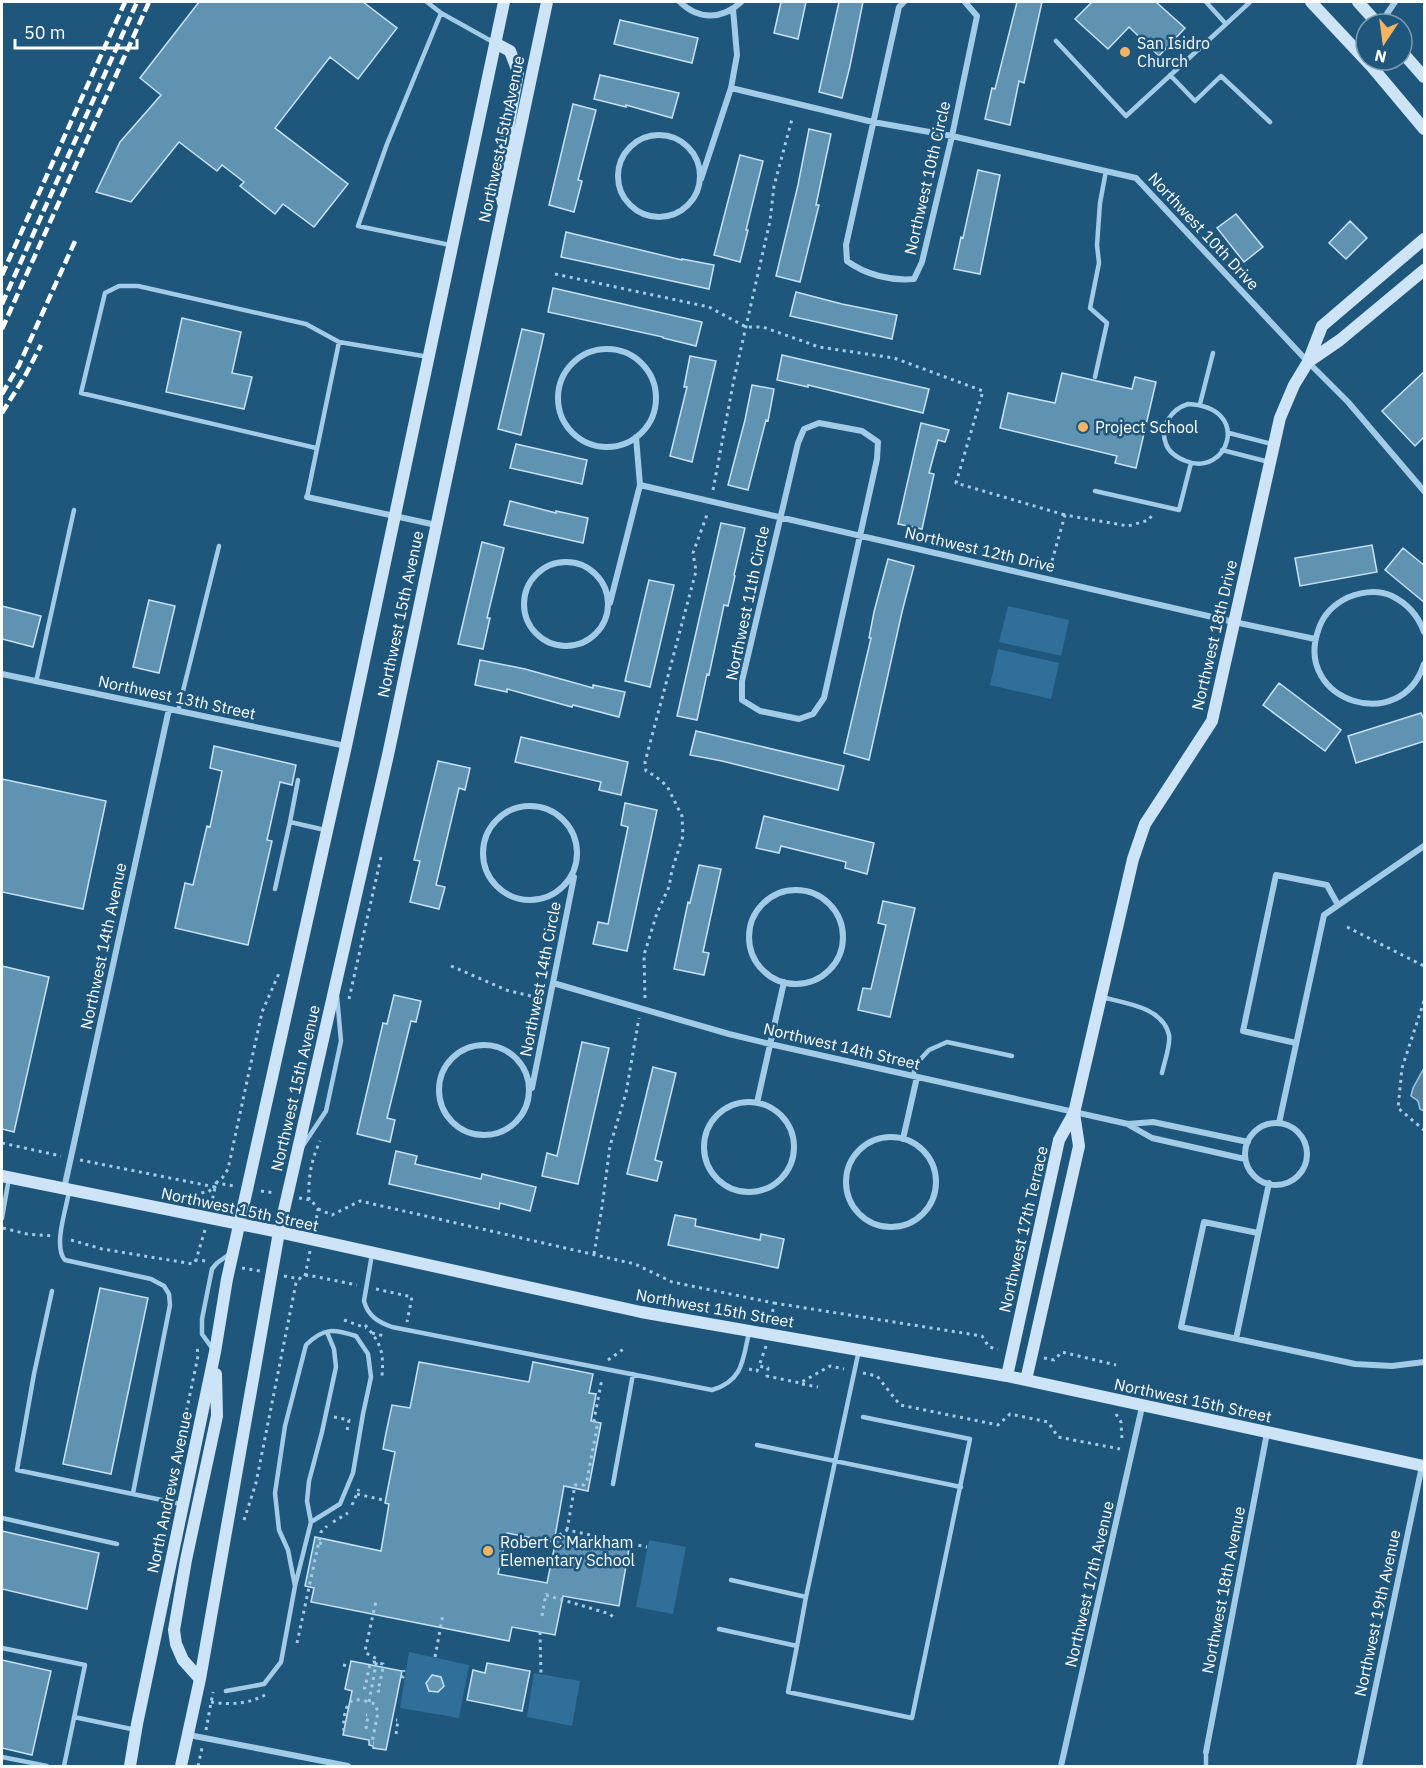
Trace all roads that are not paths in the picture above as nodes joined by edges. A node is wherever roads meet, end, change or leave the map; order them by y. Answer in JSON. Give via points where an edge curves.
{"nodes":[{"id":1,"x":427,"y":2,"type":"edge"},
{"id":2,"x":504,"y":2,"type":"edge"},
{"id":3,"x":547,"y":2,"type":"edge"},
{"id":4,"x":680,"y":2,"type":"edge"},
{"id":5,"x":741,"y":2,"type":"edge"},
{"id":6,"x":904,"y":2,"type":"edge"},
{"id":7,"x":965,"y":2,"type":"edge"},
{"id":8,"x":1206,"y":2,"type":"edge"},
{"id":9,"x":1250,"y":2,"type":"edge"},
{"id":10,"x":1311,"y":2,"type":"edge"},
{"id":11,"x":733,"y":9,"type":"junction"},
{"id":12,"x":441,"y":13,"type":"junction"},
{"id":13,"x":1226,"y":24,"type":"junction"},
{"id":14,"x":1056,"y":42,"type":"dead end"},
{"id":15,"x":495,"y":43,"type":"junction"},
{"id":16,"x":1414,"y":65,"type":"edge"},
{"id":17,"x":1170,"y":75,"type":"junction"},
{"id":18,"x":1425,"y":77,"type":"edge"},
{"id":19,"x":731,"y":88,"type":"junction"},
{"id":20,"x":873,"y":122,"type":"junction"},
{"id":21,"x":1270,"y":122,"type":"dead end"},
{"id":22,"x":1425,"y":129,"type":"edge"},
{"id":23,"x":952,"y":136,"type":"junction"},
{"id":24,"x":1106,"y":171,"type":"junction"},
{"id":25,"x":696,"y":194,"type":"junction"},
{"id":26,"x":504,"y":204,"type":"junction"},
{"id":27,"x":1425,"y":239,"type":"edge"},
{"id":28,"x":452,"y":246,"type":"junction"},
{"id":29,"x":1425,"y":270,"type":"edge"},
{"id":30,"x":339,"y":342,"type":"junction"},
{"id":31,"x":1213,"y":353,"type":"dead end"},
{"id":32,"x":429,"y":357,"type":"junction"},
{"id":33,"x":1308,"y":362,"type":"junction"},
{"id":34,"x":1095,"y":377,"type":"dead end"},
{"id":35,"x":1200,"y":404,"type":"junction"},
{"id":36,"x":1228,"y":433,"type":"junction"},
{"id":37,"x":636,"y":437,"type":"junction"},
{"id":38,"x":1274,"y":445,"type":"junction"},
{"id":39,"x":316,"y":448,"type":"junction"},
{"id":40,"x":1222,"y":450,"type":"junction"},
{"id":41,"x":1270,"y":462,"type":"junction"},
{"id":42,"x":1191,"y":463,"type":"junction"},
{"id":43,"x":640,"y":484,"type":"junction"},
{"id":44,"x":1425,"y":490,"type":"edge"},
{"id":45,"x":1095,"y":491,"type":"dead end"},
{"id":46,"x":307,"y":497,"type":"joint"},
{"id":47,"x":74,"y":510,"type":"dead end"},
{"id":48,"x":395,"y":516,"type":"junction"},
{"id":49,"x":779,"y":517,"type":"junction"},
{"id":50,"x":436,"y":525,"type":"junction"},
{"id":51,"x":861,"y":536,"type":"junction"},
{"id":52,"x":219,"y":546,"type":"dead end"},
{"id":53,"x":607,"y":612,"type":"junction"},
{"id":54,"x":1234,"y":622,"type":"junction"},
{"id":55,"x":1425,"y":632,"type":"edge"},
{"id":56,"x":1315,"y":639,"type":"junction"},
{"id":57,"x":1425,"y":664,"type":"edge"},
{"id":58,"x":2,"y":674,"type":"edge"},
{"id":59,"x":36,"y":681,"type":"junction"},
{"id":60,"x":169,"y":709,"type":"junction"},
{"id":61,"x":178,"y":711,"type":"junction"},
{"id":62,"x":346,"y":746,"type":"junction"},
{"id":63,"x":298,"y":780,"type":"dead end"},
{"id":64,"x":290,"y":822,"type":"junction"},
{"id":65,"x":327,"y":831,"type":"junction"},
{"id":66,"x":1425,"y":846,"type":"edge"},
{"id":67,"x":577,"y":865,"type":"junction"},
{"id":68,"x":275,"y":890,"type":"dead end"},
{"id":69,"x":1338,"y":905,"type":"junction"},
{"id":70,"x":784,"y":982,"type":"junction"},
{"id":71,"x":336,"y":983,"type":"junction"},
{"id":72,"x":553,"y":983,"type":"junction"},
{"id":73,"x":1101,"y":997,"type":"junction"},
{"id":74,"x":1296,"y":1043,"type":"junction"},
{"id":75,"x":770,"y":1044,"type":"junction"},
{"id":76,"x":1012,"y":1056,"type":"dead end"},
{"id":77,"x":1162,"y":1073,"type":"dead end"},
{"id":78,"x":915,"y":1077,"type":"junction"},
{"id":79,"x":530,"y":1099,"type":"junction"},
{"id":80,"x":757,"y":1103,"type":"junction"},
{"id":81,"x":1074,"y":1113,"type":"junction"},
{"id":82,"x":1279,"y":1123,"type":"junction"},
{"id":83,"x":1128,"y":1124,"type":"junction"},
{"id":84,"x":903,"y":1139,"type":"junction"},
{"id":85,"x":1248,"y":1142,"type":"junction"},
{"id":86,"x":296,"y":1157,"type":"junction"},
{"id":87,"x":1245,"y":1159,"type":"junction"},
{"id":88,"x":5,"y":1177,"type":"edge"},
{"id":89,"x":1269,"y":1183,"type":"junction"},
{"id":90,"x":66,"y":1190,"type":"junction"},
{"id":91,"x":2,"y":1218,"type":"edge"},
{"id":92,"x":239,"y":1225,"type":"junction"},
{"id":93,"x":279,"y":1232,"type":"junction"},
{"id":94,"x":1258,"y":1233,"type":"junction"},
{"id":95,"x":233,"y":1251,"type":"junction"},
{"id":96,"x":372,"y":1254,"type":"junction"},
{"id":97,"x":52,"y":1291,"type":"dead end"},
{"id":98,"x":749,"y":1331,"type":"junction"},
{"id":99,"x":327,"y":1332,"type":"junction"},
{"id":100,"x":1236,"y":1339,"type":"junction"},
{"id":101,"x":860,"y":1350,"type":"junction"},
{"id":102,"x":215,"y":1352,"type":"junction"},
{"id":103,"x":1425,"y":1362,"type":"edge"},
{"id":104,"x":633,"y":1374,"type":"junction"},
{"id":105,"x":1007,"y":1376,"type":"junction"},
{"id":106,"x":1026,"y":1380,"type":"junction"},
{"id":107,"x":1142,"y":1407,"type":"junction"},
{"id":108,"x":863,"y":1417,"type":"dead end"},
{"id":109,"x":1268,"y":1432,"type":"junction"},
{"id":110,"x":757,"y":1445,"type":"dead end"},
{"id":111,"x":836,"y":1461,"type":"junction"},
{"id":112,"x":1423,"y":1466,"type":"edge"},
{"id":113,"x":613,"y":1484,"type":"dead end"},
{"id":114,"x":960,"y":1487,"type":"junction"},
{"id":115,"x":133,"y":1493,"type":"junction"},
{"id":116,"x":184,"y":1504,"type":"junction"},
{"id":117,"x":2,"y":1518,"type":"edge"},
{"id":118,"x":311,"y":1522,"type":"junction"},
{"id":119,"x":117,"y":1544,"type":"dead end"},
{"id":120,"x":731,"y":1580,"type":"dead end"},
{"id":121,"x":296,"y":1586,"type":"junction"},
{"id":122,"x":806,"y":1596,"type":"junction"},
{"id":123,"x":719,"y":1629,"type":"dead end"},
{"id":124,"x":797,"y":1646,"type":"junction"},
{"id":125,"x":2,"y":1648,"type":"edge"},
{"id":126,"x":200,"y":1679,"type":"junction"},
{"id":127,"x":226,"y":1691,"type":"dead end"},
{"id":128,"x":74,"y":1717,"type":"junction"},
{"id":129,"x":136,"y":1730,"type":"junction"},
{"id":130,"x":189,"y":1735,"type":"junction"},
{"id":131,"x":1206,"y":1752,"type":"joint"},
{"id":132,"x":2,"y":1757,"type":"edge"},
{"id":133,"x":47,"y":1767,"type":"edge"},
{"id":134,"x":64,"y":1767,"type":"edge"},
{"id":135,"x":130,"y":1767,"type":"edge"},
{"id":136,"x":182,"y":1767,"type":"edge"},
{"id":137,"x":348,"y":1767,"type":"edge"},
{"id":138,"x":1061,"y":1767,"type":"edge"},
{"id":139,"x":1206,"y":1767,"type":"edge"},
{"id":140,"x":1359,"y":1767,"type":"edge"}],
"edges":[{"from":1,"to":12,"type":"lane"},
{"from":2,"to":15,"type":"street","name":"Northwest 15th Avenue"},
{"from":3,"to":26,"type":"street","name":"Northwest 15th Avenue"},
{"from":4,"to":11,"type":"street","via":[[694,13],[708,16]]},
{"from":5,"to":11,"type":"street"},
{"from":6,"to":20,"type":"street","name":"Northwest 10th Circle","via":[[899,7]]},
{"from":7,"to":23,"type":"street","name":"Northwest 10th Circle","via":[[976,16]]},
{"from":8,"to":13,"type":"lane"},
{"from":9,"to":13,"type":"lane"},
{"from":10,"to":22,"type":"street"},
{"from":11,"to":19,"type":"street","via":[[737,55]]},
{"from":12,"to":15,"type":"lane"},
{"from":12,"to":28,"type":"lane","via":[[358,226]]},
{"from":13,"to":17,"type":"lane"},
{"from":14,"to":17,"type":"lane","via":[[1126,116]]},
{"from":15,"to":26,"type":"street","via":[[510,51],[518,72],[498,185]]},
{"from":15,"to":28,"type":"street","name":"Northwest 15th Avenue"},
{"from":16,"to":18,"type":"street"},
{"from":17,"to":21,"type":"lane","via":[[1195,101],[1221,76]]},
{"from":19,"to":20,"type":"street"},
{"from":19,"to":25,"type":"street"},
{"from":20,"to":23,"type":"street","name":"Northwest 10th Drive"},
{"from":20,"to":23,"type":"street","name":"Northwest 10th Circle","via":[[846,245],[848,261],[859,270],[897,280],[914,279],[922,262]]},
{"from":23,"to":24,"type":"street","name":"Northwest 10th Drive"},
{"from":24,"to":33,"type":"street","name":"Northwest 10th Drive","via":[[1136,178]]},
{"from":24,"to":34,"type":"lane","via":[[1100,203],[1099,262],[1090,308],[1107,323]]},
{"from":25,"to":25,"type":"street","via":[[678,213],[650,216],[627,202],[620,190],[620,163],[636,142],[648,137],[675,138],[686,145],[699,168]]},
{"from":26,"to":50,"type":"street","name":"Northwest 15th Avenue"},
{"from":27,"to":33,"type":"street","name":"Northwest 18th Drive","via":[[1322,326]]},
{"from":28,"to":32,"type":"street","name":"Northwest 15th Avenue"},
{"from":29,"to":33,"type":"street","name":"Northwest 18th Drive"},
{"from":30,"to":32,"type":"lane"},
{"from":30,"to":39,"type":"lane"},
{"from":30,"to":39,"type":"lane","via":[[306,324],[138,286],[119,286],[105,293],[81,393]]},
{"from":31,"to":35,"type":"lane"},
{"from":32,"to":48,"type":"street","name":"Northwest 15th Avenue"},
{"from":33,"to":38,"type":"street","name":"Northwest 18th Drive","via":[[1280,418]]},
{"from":33,"to":44,"type":"street","name":"Northwest 10th Drive"},
{"from":35,"to":36,"type":"lane","via":[[1216,411]]},
{"from":35,"to":42,"type":"lane","via":[[1180,406],[1173,411],[1165,433],[1170,450],[1177,458]]},
{"from":36,"to":38,"type":"lane"},
{"from":36,"to":40,"type":"lane"},
{"from":37,"to":37,"type":"street","via":[[648,425],[654,409],[653,382],[645,367],[631,355],[615,350],[588,352],[573,361],[558,390],[558,407],[567,427],[579,439],[595,446],[623,444]]},
{"from":37,"to":43,"type":"street"},
{"from":38,"to":41,"type":"street","name":"Northwest 18th Drive"},
{"from":39,"to":46,"type":"lane"},
{"from":40,"to":41,"type":"lane"},
{"from":40,"to":42,"type":"lane","via":[[1211,462]]},
{"from":41,"to":54,"type":"street","name":"Northwest 18th Drive"},
{"from":42,"to":45,"type":"lane","via":[[1179,510]]},
{"from":43,"to":49,"type":"street","name":"Northwest 12th Drive"},
{"from":43,"to":53,"type":"street"},
{"from":46,"to":48,"type":"street"},
{"from":47,"to":59,"type":"lane"},
{"from":48,"to":50,"type":"street"},
{"from":48,"to":62,"type":"street","name":"Northwest 15th Avenue"},
{"from":49,"to":51,"type":"street","name":"Northwest 12th Drive"},
{"from":49,"to":51,"type":"street","name":"Northwest 11th Circle","via":[[804,429],[819,423],[862,431],[878,442]]},
{"from":49,"to":51,"type":"street","name":"Northwest 11th Circle","via":[[742,681],[742,700],[760,711],[799,719],[813,714],[824,698]]},
{"from":50,"to":71,"type":"street","name":"Northwest 15th Avenue"},
{"from":51,"to":54,"type":"street","name":"Northwest 12th Drive"},
{"from":52,"to":61,"type":"lane"},
{"from":53,"to":53,"type":"street","via":[[603,584],[581,565],[552,564],[529,582],[524,595],[528,624],[537,636],[557,645],[578,644],[591,638]]},
{"from":54,"to":56,"type":"street","name":"Northwest 12th Drive"},
{"from":54,"to":73,"type":"street","name":"Northwest 18th Drive","via":[[1212,721],[1145,824],[1133,859]]},
{"from":55,"to":56,"type":"street","via":[[1406,604],[1389,595],[1369,592],[1350,596],[1333,606],[1321,621]]},
{"from":56,"to":57,"type":"street","via":[[1314,657],[1320,674],[1330,688],[1361,704],[1396,699],[1410,689]]},
{"from":58,"to":59,"type":"street","name":"Northwest 13th Street"},
{"from":59,"to":60,"type":"street","name":"Northwest 13th Street"},
{"from":60,"to":61,"type":"street","name":"Northwest 13th Street"},
{"from":60,"to":90,"type":"street","name":"Northwest 14th Avenue"},
{"from":61,"to":62,"type":"street","name":"Northwest 13th Street"},
{"from":62,"to":65,"type":"street","name":"Northwest 15th Avenue"},
{"from":63,"to":64,"type":"lane"},
{"from":64,"to":65,"type":"lane"},
{"from":64,"to":68,"type":"lane"},
{"from":65,"to":92,"type":"street","name":"Northwest 15th Avenue"},
{"from":66,"to":69,"type":"street"},
{"from":67,"to":67,"type":"street","name":"Northwest 14th Circle","via":[[573,832],[564,819],[549,810],[532,806],[501,815],[484,841],[482,858],[487,874],[510,897],[527,901],[559,892]]},
{"from":67,"to":72,"type":"street","name":"Northwest 14th Circle"},
{"from":69,"to":74,"type":"street","via":[[1324,915]]},
{"from":69,"to":74,"type":"street","via":[[1327,885],[1276,875],[1243,1031]]},
{"from":70,"to":70,"type":"street","via":[[811,982],[826,974],[843,947],[838,915],[828,902],[798,890],[782,892],[767,900],[750,926],[749,943],[754,958],[764,971]]},
{"from":70,"to":75,"type":"street"},
{"from":71,"to":86,"type":"street","name":"Northwest 15th Avenue"},
{"from":71,"to":86,"type":"lane","via":[[341,1041],[326,1111]]},
{"from":72,"to":75,"type":"street","name":"Northwest 14th Street"},
{"from":72,"to":79,"type":"street","name":"Northwest 14th Circle"},
{"from":73,"to":77,"type":"lane","via":[[1151,1012],[1164,1024],[1169,1036]]},
{"from":73,"to":81,"type":"street","name":"Northwest 18th Drive"},
{"from":74,"to":82,"type":"street"},
{"from":75,"to":78,"type":"street","name":"Northwest 14th Street"},
{"from":75,"to":80,"type":"street"},
{"from":76,"to":78,"type":"lane","via":[[947,1042],[929,1050],[916,1064]]},
{"from":78,"to":81,"type":"street","name":"Northwest 14th Street"},
{"from":78,"to":84,"type":"street"},
{"from":79,"to":79,"type":"street","name":"Northwest 14th Circle","via":[[525,1068],[503,1048],[471,1046],[457,1053],[440,1080],[443,1111],[453,1124],[482,1136],[498,1134],[512,1126],[523,1115]]},
{"from":80,"to":80,"type":"street","via":[[735,1104],[721,1111],[704,1139],[704,1155],[710,1170],[734,1190],[767,1189],[780,1180],[794,1156],[794,1140],[780,1113]]},
{"from":81,"to":83,"type":"street","name":"Northwest 14th Street"},
{"from":81,"to":105,"type":"street","name":"Northwest 17th Terrace","via":[[1059,1140]]},
{"from":81,"to":106,"type":"street","via":[[1079,1146]]},
{"from":82,"to":85,"type":"street","via":[[1258,1128]]},
{"from":82,"to":89,"type":"street","via":[[1290,1126],[1302,1137],[1307,1158],[1297,1177],[1277,1185]]},
{"from":83,"to":85,"type":"street","name":"Northwest 14th Street","via":[[1153,1122]]},
{"from":83,"to":87,"type":"street","name":"Northwest 14th Street","via":[[1152,1138]]},
{"from":84,"to":84,"type":"street","via":[[878,1138],[864,1146],[853,1157],[846,1173],[851,1203],[874,1224],[889,1227],[919,1217],[935,1192],[932,1162],[922,1149]]},
{"from":85,"to":87,"type":"street"},
{"from":86,"to":93,"type":"street","name":"Northwest 15th Avenue"},
{"from":87,"to":89,"type":"street","via":[[1256,1177]]},
{"from":88,"to":90,"type":"street","name":"Northwest 15th Street"},
{"from":88,"to":91,"type":"lane"},
{"from":89,"to":94,"type":"street"},
{"from":90,"to":92,"type":"street","name":"Northwest 15th Street"},
{"from":90,"to":115,"type":"lane","via":[[59,1249],[65,1260],[151,1279],[169,1294]]},
{"from":92,"to":93,"type":"street","name":"Northwest 15th Street"},
{"from":92,"to":95,"type":"street","name":"North Andrews Avenue"},
{"from":93,"to":96,"type":"street","name":"Northwest 15th Street"},
{"from":93,"to":126,"type":"street"},
{"from":94,"to":100,"type":"street"},
{"from":94,"to":100,"type":"street","via":[[1204,1222],[1181,1327]]},
{"from":95,"to":102,"type":"street","name":"North Andrews Avenue"},
{"from":95,"to":102,"type":"lane","via":[[212,1269],[202,1319],[202,1334]]},
{"from":96,"to":98,"type":"street","name":"Northwest 15th Street"},
{"from":96,"to":104,"type":"lane","via":[[364,1301],[370,1314],[382,1323]]},
{"from":97,"to":115,"type":"lane","via":[[17,1470]]},
{"from":98,"to":101,"type":"street","name":"Northwest 15th Street"},
{"from":98,"to":104,"type":"lane","via":[[742,1365],[735,1378],[719,1388],[712,1390]]},
{"from":99,"to":118,"type":"lane","via":[[336,1367],[309,1481]]},
{"from":99,"to":118,"type":"lane","via":[[335,1329],[356,1336],[368,1354],[371,1377],[353,1473],[340,1504]]},
{"from":99,"to":121,"type":"lane","via":[[306,1345],[285,1426],[275,1493],[279,1530]]},
{"from":100,"to":103,"type":"street","via":[[1355,1364],[1392,1366]]},
{"from":101,"to":105,"type":"street","name":"Northwest 15th Street"},
{"from":101,"to":111,"type":"lane"},
{"from":102,"to":116,"type":"street","name":"North Andrews Avenue"},
{"from":102,"to":126,"type":"street","via":[[217,1416],[174,1630],[183,1660]]},
{"from":104,"to":113,"type":"lane"},
{"from":105,"to":106,"type":"street","name":"Northwest 15th Street"},
{"from":106,"to":107,"type":"street","name":"Northwest 15th Street"},
{"from":107,"to":109,"type":"street","name":"Northwest 15th Street"},
{"from":107,"to":138,"type":"street","name":"Northwest 17th Avenue"},
{"from":108,"to":114,"type":"lane","via":[[970,1439]]},
{"from":109,"to":112,"type":"street","name":"Northwest 15th Street"},
{"from":109,"to":131,"type":"street","name":"Northwest 18th Avenue"},
{"from":110,"to":111,"type":"lane"},
{"from":111,"to":114,"type":"lane"},
{"from":111,"to":122,"type":"lane"},
{"from":112,"to":140,"type":"street","name":"Northwest 19th Avenue"},
{"from":114,"to":124,"type":"lane","via":[[912,1718],[788,1692]]},
{"from":115,"to":116,"type":"lane"},
{"from":116,"to":129,"type":"street","name":"North Andrews Avenue"},
{"from":117,"to":119,"type":"lane"},
{"from":118,"to":121,"type":"lane"},
{"from":120,"to":122,"type":"lane"},
{"from":121,"to":127,"type":"lane","via":[[281,1662],[264,1684]]},
{"from":122,"to":124,"type":"lane"},
{"from":123,"to":124,"type":"lane"},
{"from":125,"to":128,"type":"lane","via":[[85,1665]]},
{"from":126,"to":130,"type":"street"},
{"from":128,"to":129,"type":"lane"},
{"from":128,"to":134,"type":"lane"},
{"from":129,"to":135,"type":"street","name":"North Andrews Avenue"},
{"from":130,"to":136,"type":"street"},
{"from":130,"to":137,"type":"street"},
{"from":131,"to":139,"type":"lane"},
{"from":132,"to":133,"type":"lane"}]}
